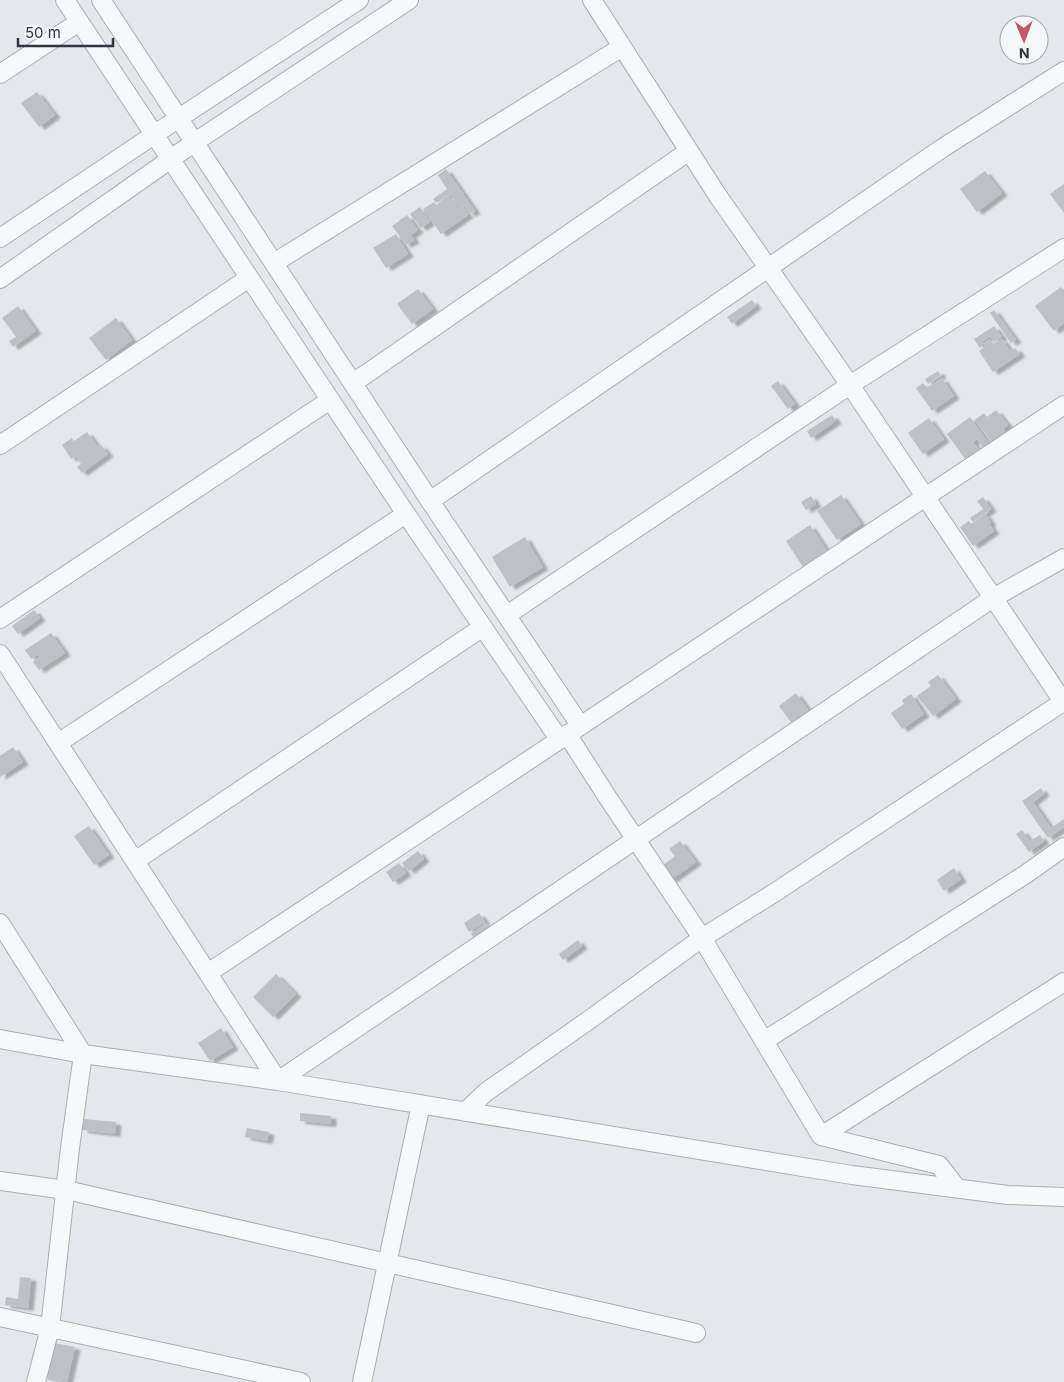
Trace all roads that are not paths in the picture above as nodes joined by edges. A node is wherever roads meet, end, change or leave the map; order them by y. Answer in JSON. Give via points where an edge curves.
{"nodes":[{"id":1,"x":65,"y":0,"type":"edge"},
{"id":2,"x":359,"y":0,"type":"edge"},
{"id":3,"x":409,"y":0,"type":"edge"},
{"id":4,"x":592,"y":0,"type":"edge"},
{"id":5,"x":103,"y":1,"type":"edge"},
{"id":6,"x":79,"y":22,"type":"junction"},
{"id":7,"x":622,"y":47,"type":"junction"},
{"id":8,"x":1064,"y":71,"type":"edge"},
{"id":9,"x":0,"y":74,"type":"edge"},
{"id":10,"x":179,"y":118,"type":"junction"},
{"id":11,"x":154,"y":135,"type":"junction"},
{"id":12,"x":195,"y":142,"type":"junction"},
{"id":13,"x":689,"y":151,"type":"junction"},
{"id":14,"x":170,"y":160,"type":"junction"},
{"id":15,"x":0,"y":238,"type":"edge"},
{"id":16,"x":1064,"y":248,"type":"edge"},
{"id":17,"x":274,"y":263,"type":"junction"},
{"id":18,"x":768,"y":268,"type":"junction"},
{"id":19,"x":249,"y":278,"type":"junction"},
{"id":20,"x":0,"y":279,"type":"edge"},
{"id":21,"x":353,"y":383,"type":"junction"},
{"id":22,"x":850,"y":385,"type":"junction"},
{"id":23,"x":330,"y":400,"type":"junction"},
{"id":24,"x":1064,"y":405,"type":"edge"},
{"id":25,"x":0,"y":445,"type":"edge"},
{"id":26,"x":925,"y":498,"type":"junction"},
{"id":27,"x":430,"y":501,"type":"junction"},
{"id":28,"x":406,"y":514,"type":"junction"},
{"id":29,"x":1064,"y":558,"type":"edge"},
{"id":30,"x":994,"y":598,"type":"junction"},
{"id":31,"x":507,"y":615,"type":"junction"},
{"id":32,"x":0,"y":619,"type":"edge"},
{"id":33,"x":483,"y":627,"type":"junction"},
{"id":34,"x":0,"y":654,"type":"edge"},
{"id":35,"x":1064,"y":702,"type":"edge"},
{"id":36,"x":569,"y":733,"type":"junction"},
{"id":37,"x":58,"y":743,"type":"junction"},
{"id":38,"x":635,"y":840,"type":"junction"},
{"id":39,"x":1064,"y":847,"type":"edge"},
{"id":40,"x":135,"y":861,"type":"junction"},
{"id":41,"x":0,"y":923,"type":"edge"},
{"id":42,"x":702,"y":938,"type":"junction"},
{"id":43,"x":208,"y":973,"type":"junction"},
{"id":44,"x":1064,"y":982,"type":"edge"},
{"id":45,"x":0,"y":1039,"type":"edge"},
{"id":46,"x":764,"y":1041,"type":"junction"},
{"id":47,"x":83,"y":1054,"type":"junction"},
{"id":48,"x":278,"y":1081,"type":"junction"},
{"id":49,"x":421,"y":1104,"type":"junction"},
{"id":50,"x":466,"y":1112,"type":"junction"},
{"id":51,"x":821,"y":1136,"type":"junction"},
{"id":52,"x":0,"y":1181,"type":"edge"},
{"id":53,"x":957,"y":1188,"type":"junction"},
{"id":54,"x":66,"y":1190,"type":"junction"},
{"id":55,"x":1064,"y":1197,"type":"edge"},
{"id":56,"x":388,"y":1263,"type":"junction"},
{"id":57,"x":0,"y":1317,"type":"edge"},
{"id":58,"x":50,"y":1328,"type":"junction"},
{"id":59,"x":696,"y":1333,"type":"dead end"},
{"id":60,"x":36,"y":1382,"type":"edge"},
{"id":61,"x":301,"y":1382,"type":"edge"},
{"id":62,"x":362,"y":1382,"type":"edge"}],
"edges":[{"from":1,"to":6,"type":"street"},
{"from":2,"to":10,"type":"street"},
{"from":3,"to":12,"type":"street"},
{"from":4,"to":7,"type":"street"},
{"from":5,"to":10,"type":"street"},
{"from":6,"to":9,"type":"street"},
{"from":6,"to":11,"type":"street"},
{"from":7,"to":13,"type":"street"},
{"from":7,"to":17,"type":"street"},
{"from":8,"to":18,"type":"street","via":[[941,149]]},
{"from":10,"to":11,"type":"street"},
{"from":10,"to":12,"type":"street"},
{"from":11,"to":14,"type":"street"},
{"from":11,"to":15,"type":"street"},
{"from":12,"to":14,"type":"street"},
{"from":12,"to":17,"type":"street"},
{"from":13,"to":18,"type":"street"},
{"from":13,"to":21,"type":"street"},
{"from":14,"to":19,"type":"street"},
{"from":14,"to":20,"type":"street"},
{"from":16,"to":22,"type":"street"},
{"from":17,"to":21,"type":"street"},
{"from":18,"to":22,"type":"street"},
{"from":18,"to":27,"type":"street"},
{"from":19,"to":23,"type":"street"},
{"from":19,"to":25,"type":"street"},
{"from":21,"to":27,"type":"street"},
{"from":22,"to":26,"type":"street"},
{"from":22,"to":31,"type":"street"},
{"from":23,"to":28,"type":"street"},
{"from":23,"to":32,"type":"street"},
{"from":24,"to":26,"type":"street"},
{"from":26,"to":30,"type":"street"},
{"from":26,"to":36,"type":"street"},
{"from":27,"to":31,"type":"street"},
{"from":28,"to":33,"type":"street"},
{"from":28,"to":37,"type":"street"},
{"from":29,"to":30,"type":"street"},
{"from":30,"to":35,"type":"street"},
{"from":30,"to":38,"type":"street"},
{"from":31,"to":36,"type":"street"},
{"from":33,"to":36,"type":"street"},
{"from":33,"to":40,"type":"street"},
{"from":34,"to":37,"type":"street"},
{"from":35,"to":42,"type":"street"},
{"from":36,"to":38,"type":"street"},
{"from":36,"to":43,"type":"street"},
{"from":37,"to":40,"type":"street"},
{"from":38,"to":42,"type":"street"},
{"from":38,"to":48,"type":"street"},
{"from":39,"to":46,"type":"street"},
{"from":40,"to":43,"type":"street"},
{"from":41,"to":47,"type":"street"},
{"from":42,"to":46,"type":"street"},
{"from":42,"to":50,"type":"street","via":[[486,1092]]},
{"from":43,"to":48,"type":"street"},
{"from":44,"to":51,"type":"street"},
{"from":45,"to":47,"type":"street"},
{"from":46,"to":51,"type":"street"},
{"from":47,"to":48,"type":"street"},
{"from":47,"to":54,"type":"street"},
{"from":48,"to":49,"type":"street"},
{"from":49,"to":50,"type":"street"},
{"from":49,"to":56,"type":"street"},
{"from":50,"to":53,"type":"street","via":[[852,1175]]},
{"from":51,"to":53,"type":"street","via":[[939,1165]]},
{"from":52,"to":54,"type":"street"},
{"from":53,"to":55,"type":"street"},
{"from":54,"to":56,"type":"street"},
{"from":54,"to":58,"type":"street"},
{"from":56,"to":59,"type":"street"},
{"from":56,"to":62,"type":"street"},
{"from":57,"to":58,"type":"street"},
{"from":58,"to":60,"type":"street"},
{"from":58,"to":61,"type":"street"}]}
